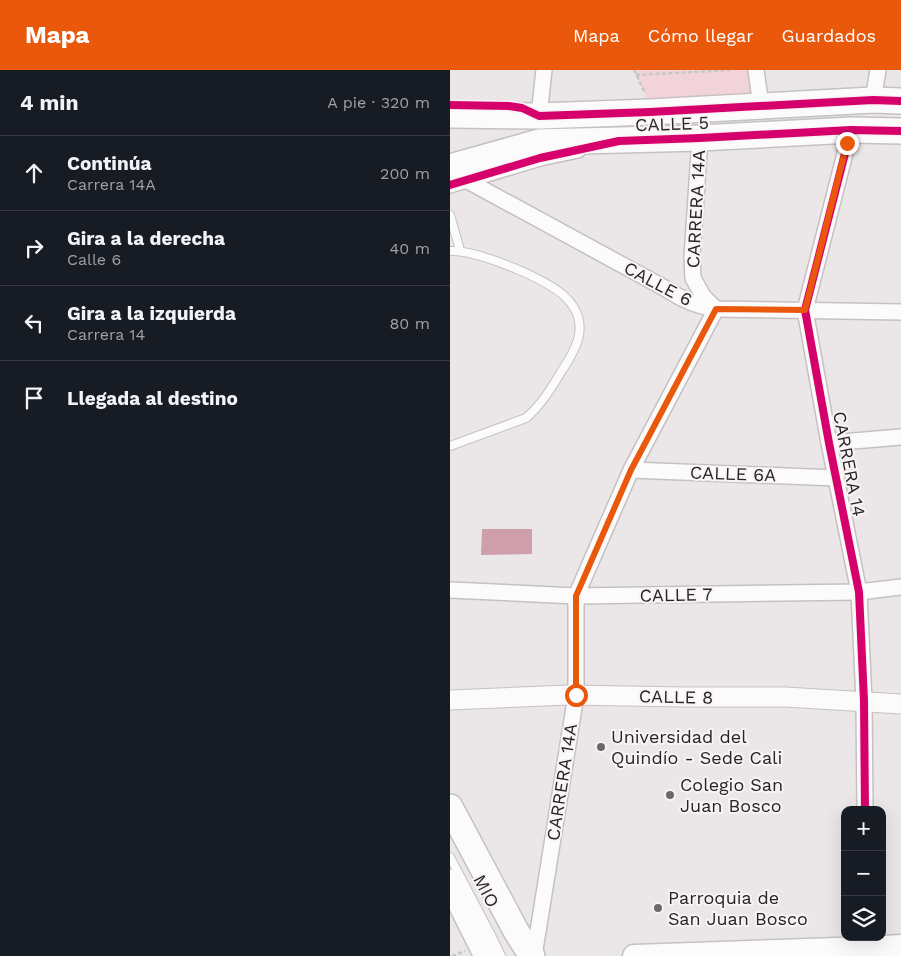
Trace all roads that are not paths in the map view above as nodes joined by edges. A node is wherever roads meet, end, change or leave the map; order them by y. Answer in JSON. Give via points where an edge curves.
{"nodes":[{"id":1,"x":544,"y":70,"type":"edge"},
{"id":2,"x":756,"y":70,"type":"edge"},
{"id":3,"x":878,"y":70,"type":"edge"},
{"id":4,"x":873,"y":100,"type":"junction"},
{"id":5,"x":901,"y":101,"type":"edge"},
{"id":6,"x":450,"y":105,"type":"edge"},
{"id":7,"x":761,"y":106,"type":"junction"},
{"id":8,"x":450,"y":115,"type":"edge"},
{"id":9,"x":539,"y":116,"type":"junction"},
{"id":10,"x":450,"y":125,"type":"edge"},
{"id":11,"x":850,"y":130,"type":"junction"},
{"id":12,"x":901,"y":131,"type":"edge"},
{"id":13,"x":700,"y":138,"type":"junction"},
{"id":14,"x":619,"y":141,"type":"junction"},
{"id":15,"x":539,"y":142,"type":"junction"},
{"id":16,"x":450,"y":156,"type":"edge"},
{"id":17,"x":458,"y":174,"type":"edge"},
{"id":18,"x":450,"y":186,"type":"edge"},
{"id":19,"x":450,"y":215,"type":"edge"},
{"id":20,"x":450,"y":250,"type":"edge"},
{"id":21,"x":460,"y":250,"type":"junction"},
{"id":22,"x":716,"y":309,"type":"junction"},
{"id":23,"x":805,"y":310,"type":"junction"},
{"id":24,"x":901,"y":312,"type":"edge"},
{"id":25,"x":901,"y":437,"type":"edge"},
{"id":26,"x":829,"y":443,"type":"junction"},
{"id":27,"x":450,"y":446,"type":"edge"},
{"id":28,"x":631,"y":470,"type":"junction"},
{"id":29,"x":836,"y":478,"type":"junction"},
{"id":30,"x":901,"y":587,"type":"edge"},
{"id":31,"x":450,"y":590,"type":"edge"},
{"id":32,"x":859,"y":592,"type":"junction"},
{"id":33,"x":576,"y":596,"type":"junction"},
{"id":34,"x":576,"y":695,"type":"junction"},
{"id":35,"x":450,"y":700,"type":"edge"},
{"id":36,"x":864,"y":701,"type":"junction"},
{"id":37,"x":901,"y":704,"type":"edge"},
{"id":38,"x":865,"y":806,"type":"edge"},
{"id":39,"x":450,"y":807,"type":"edge"},
{"id":40,"x":450,"y":824,"type":"edge"},
{"id":41,"x":450,"y":856,"type":"edge"},
{"id":42,"x":450,"y":882,"type":"edge"},
{"id":43,"x":901,"y":946,"type":"edge"},
{"id":44,"x":867,"y":947,"type":"edge"},
{"id":45,"x":487,"y":956,"type":"edge"},
{"id":46,"x":501,"y":956,"type":"edge"},
{"id":47,"x":524,"y":956,"type":"edge"},
{"id":48,"x":533,"y":956,"type":"edge"},
{"id":49,"x":634,"y":956,"type":"edge"},
{"id":50,"x":642,"y":956,"type":"edge"}],
"edges":[{"from":1,"to":9,"type":"street"},
{"from":2,"to":7,"type":"street"},
{"from":3,"to":4,"type":"street"},
{"from":4,"to":5,"type":"main road","name":"CALLE 5"},
{"from":4,"to":7,"type":"main road","name":"CALLE 5"},
{"from":6,"to":9,"type":"street","name":"CALLE 5","via":[[509,106]]},
{"from":7,"to":9,"type":"main road","name":"CALLE 5"},
{"from":8,"to":9,"type":"main road","name":"CALLE 5"},
{"from":9,"to":10,"type":"main road"},
{"from":11,"to":12,"type":"main road","name":"CALLE 5"},
{"from":11,"to":13,"type":"main road","name":"CALLE 5"},
{"from":11,"to":23,"type":"street","name":"CARRERA 14"},
{"from":13,"to":14,"type":"main road","name":"CALLE 5"},
{"from":13,"to":22,"type":"street","name":"CARRERA 14A","via":[[693,278],[703,296]]},
{"from":14,"to":15,"type":"main road","name":"CALLE 5"},
{"from":14,"to":17,"type":"street","name":"CALLE 5"},
{"from":15,"to":16,"type":"main road"},
{"from":15,"to":17,"type":"main road","name":"CALLE 5"},
{"from":17,"to":18,"type":"street","name":"CALLE 5"},
{"from":17,"to":22,"type":"street","name":"CALLE 6","via":[[683,300]]},
{"from":19,"to":21,"type":"lane"},
{"from":20,"to":21,"type":"lane"},
{"from":21,"to":27,"type":"lane","via":[[540,279],[570,301],[580,323],[579,336],[568,360],[535,410],[526,418]]},
{"from":22,"to":23,"type":"street","name":"CALLE 6"},
{"from":22,"to":28,"type":"street","name":"CARRERA 14A"},
{"from":23,"to":24,"type":"street","name":"CALLE 6"},
{"from":23,"to":26,"type":"street","name":"CARRERA 14"},
{"from":25,"to":26,"type":"street"},
{"from":26,"to":29,"type":"street","name":"CARRERA 14"},
{"from":28,"to":29,"type":"street","name":"CALLE 6A"},
{"from":28,"to":33,"type":"street","name":"CARRERA 14A"},
{"from":29,"to":32,"type":"street","name":"CARRERA 14"},
{"from":30,"to":32,"type":"street","name":"CALLE 7"},
{"from":31,"to":33,"type":"street","name":"CALLE 7"},
{"from":32,"to":33,"type":"street","name":"CALLE 7"},
{"from":32,"to":36,"type":"street","name":"CARRERA 14"},
{"from":33,"to":34,"type":"street","name":"CARRERA 14A"},
{"from":34,"to":35,"type":"street","name":"CALLE 8"},
{"from":34,"to":36,"type":"street","name":"CALLE 8"},
{"from":34,"to":48,"type":"street","name":"CARRERA 14A"},
{"from":36,"to":37,"type":"street","name":"CALLE 8"},
{"from":36,"to":38,"type":"street","name":"CARRERA 14"},
{"from":39,"to":48,"type":"main road","via":[[516,931]]},
{"from":40,"to":47,"type":"lane","name":"MIO"},
{"from":41,"to":46,"type":"lane","name":"MIO"},
{"from":42,"to":45,"type":"main road"},
{"from":43,"to":44,"type":"main road"},
{"from":44,"to":50,"type":"main road"},
{"from":49,"to":50,"type":"main road"}]}
